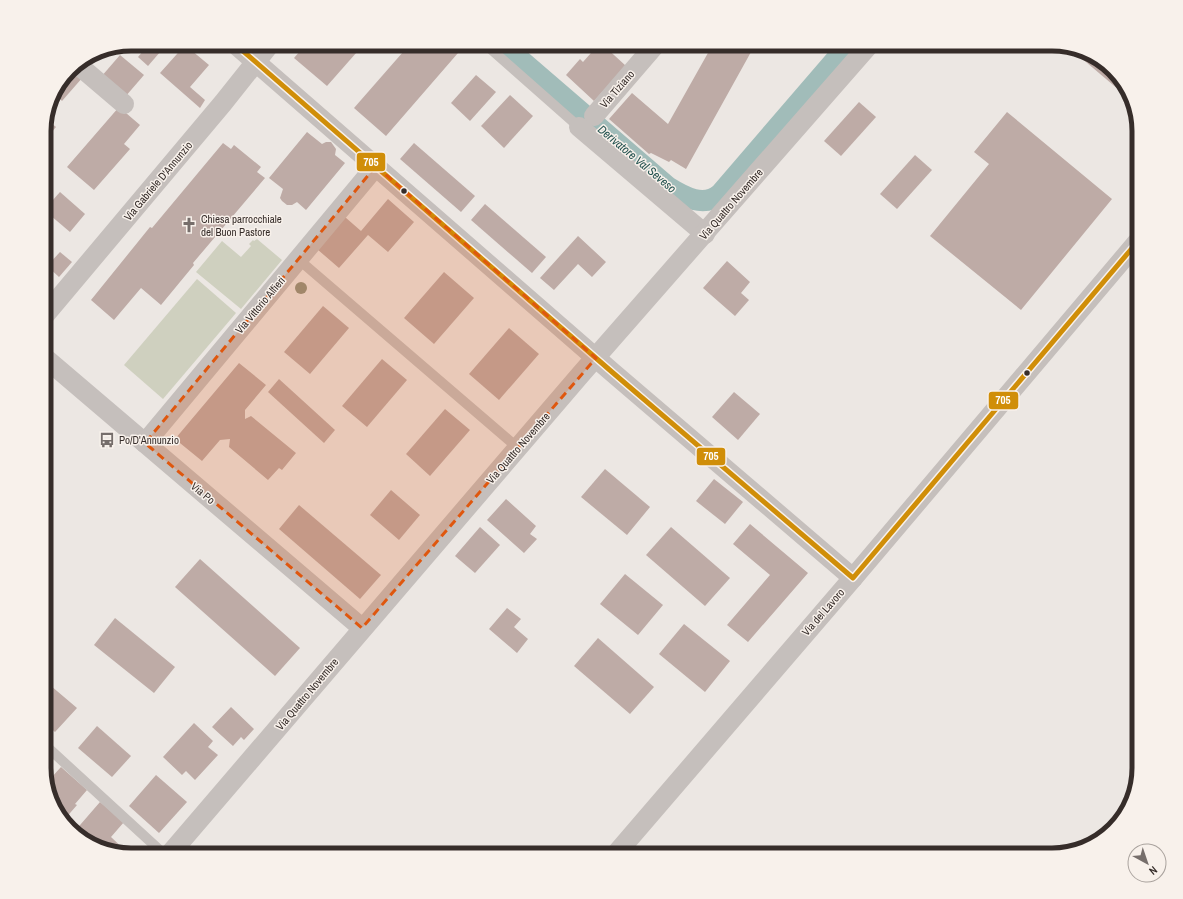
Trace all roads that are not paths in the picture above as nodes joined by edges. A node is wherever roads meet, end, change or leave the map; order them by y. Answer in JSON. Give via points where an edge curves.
{"nodes":[{"id":1,"x":244,"y":51,"type":"edge"},
{"id":2,"x":264,"y":51,"type":"edge"},
{"id":3,"x":494,"y":51,"type":"edge"},
{"id":4,"x":650,"y":51,"type":"edge"},
{"id":5,"x":864,"y":51,"type":"edge"},
{"id":6,"x":256,"y":61,"type":"junction"},
{"id":7,"x":81,"y":68,"type":"edge"},
{"id":8,"x":124,"y":104,"type":"dead end"},
{"id":9,"x":586,"y":121,"type":"junction"},
{"id":10,"x":376,"y":166,"type":"junction"},
{"id":11,"x":705,"y":234,"type":"junction"},
{"id":12,"x":1132,"y":248,"type":"edge"},
{"id":13,"x":298,"y":259,"type":"junction"},
{"id":14,"x":51,"y":308,"type":"edge"},
{"id":15,"x":596,"y":358,"type":"junction"},
{"id":16,"x":51,"y":363,"type":"edge"},
{"id":17,"x":145,"y":443,"type":"junction"},
{"id":18,"x":518,"y":448,"type":"junction"},
{"id":19,"x":853,"y":578,"type":"junction"},
{"id":20,"x":362,"y":628,"type":"junction"},
{"id":21,"x":51,"y":750,"type":"edge"},
{"id":22,"x":157,"y":848,"type":"edge"},
{"id":23,"x":175,"y":848,"type":"edge"},
{"id":24,"x":621,"y":848,"type":"edge"}],
"edges":[{"from":1,"to":6,"type":"street"},
{"from":2,"to":6,"type":"street","name":"Via Gabriele D'Annunzio"},
{"from":3,"to":9,"type":"lane"},
{"from":4,"to":9,"type":"street","name":"Via Tiziano"},
{"from":5,"to":11,"type":"street","name":"Via Quattro Novembre"},
{"from":6,"to":10,"type":"street"},
{"from":6,"to":14,"type":"street","name":"Via Gabriele D'Annunzio","via":[[223,104]]},
{"from":7,"to":8,"type":"street"},
{"from":9,"to":11,"type":"street"},
{"from":10,"to":13,"type":"street","name":"Via Vittorio Alfieri"},
{"from":10,"to":15,"type":"street"},
{"from":11,"to":15,"type":"street","name":"Via Quattro Novembre"},
{"from":12,"to":19,"type":"street","name":"Via del Lavoro"},
{"from":13,"to":17,"type":"street","name":"Via Vittorio Alfieri"},
{"from":13,"to":18,"type":"lane"},
{"from":15,"to":18,"type":"street","name":"Via Quattro Novembre"},
{"from":15,"to":19,"type":"street"},
{"from":16,"to":17,"type":"street","name":"Via Po"},
{"from":17,"to":20,"type":"street","name":"Via Po"},
{"from":18,"to":20,"type":"street","name":"Via Quattro Novembre"},
{"from":19,"to":24,"type":"street","name":"Via del Lavoro"},
{"from":20,"to":23,"type":"street","name":"Via Quattro Novembre"},
{"from":21,"to":22,"type":"lane"}]}
